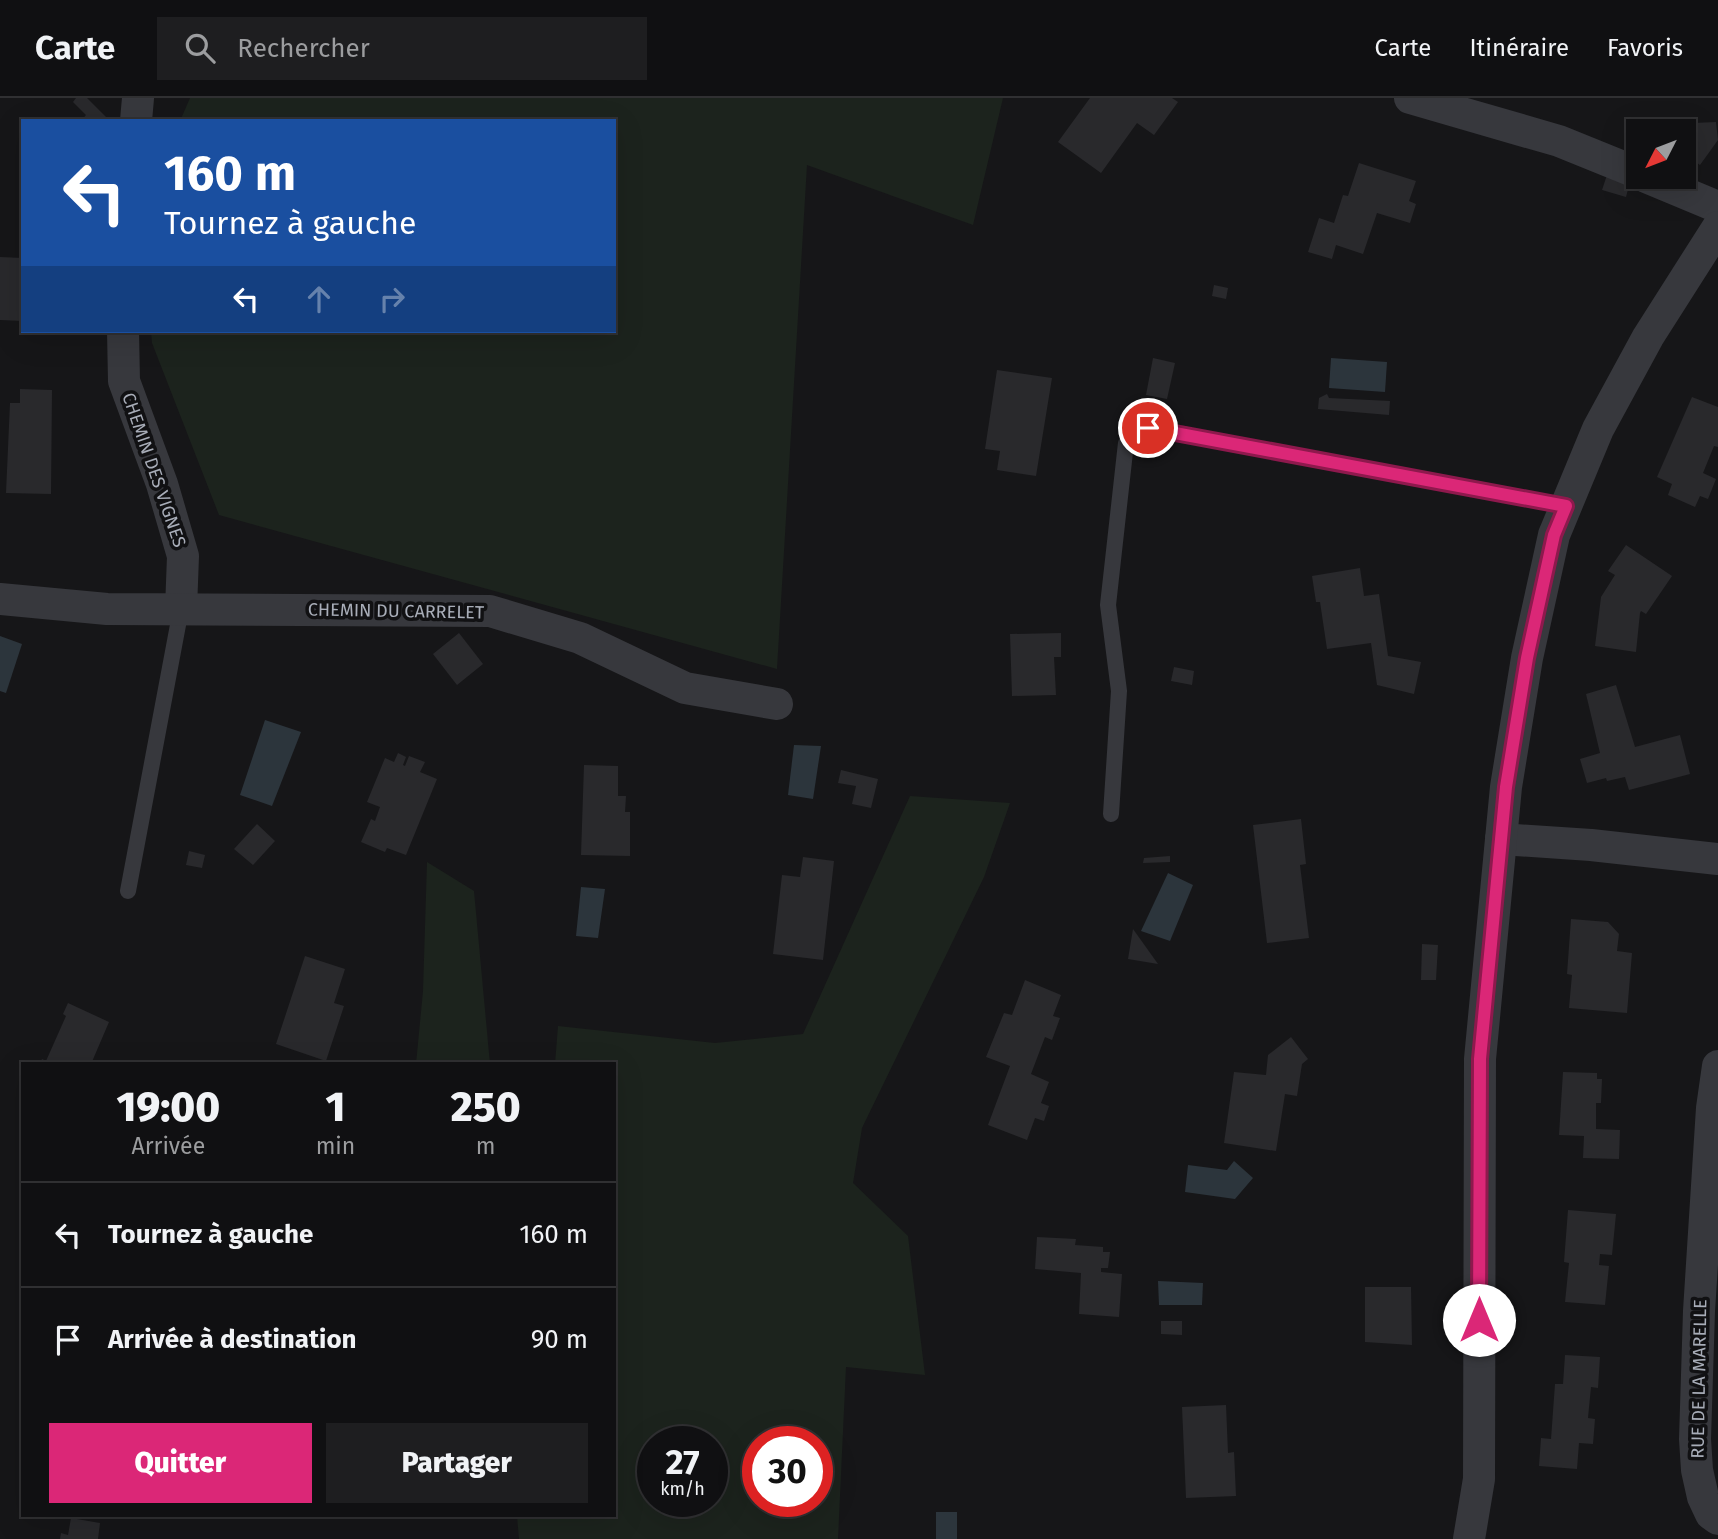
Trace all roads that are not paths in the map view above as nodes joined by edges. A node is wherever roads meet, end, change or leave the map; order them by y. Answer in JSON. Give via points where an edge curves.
{"nodes":[{"id":1,"x":138,"y":98,"type":"edge"},
{"id":2,"x":1410,"y":98,"type":"edge"},
{"id":3,"x":136,"y":119,"type":"edge"},
{"id":4,"x":1626,"y":168,"type":"edge"},
{"id":5,"x":1676,"y":189,"type":"edge"},
{"id":6,"x":1718,"y":206,"type":"edge"},
{"id":7,"x":1718,"y":227,"type":"edge"},
{"id":8,"x":123,"y":333,"type":"edge"},
{"id":9,"x":1566,"y":506,"type":"junction"},
{"id":10,"x":0,"y":599,"type":"edge"},
{"id":11,"x":181,"y":609,"type":"junction"},
{"id":12,"x":777,"y":704,"type":"dead end"},
{"id":13,"x":1111,"y":814,"type":"dead end"},
{"id":14,"x":1501,"y":839,"type":"junction"},
{"id":15,"x":1718,"y":859,"type":"edge"},
{"id":16,"x":128,"y":891,"type":"dead end"},
{"id":17,"x":1718,"y":1066,"type":"edge"},
{"id":18,"x":1718,"y":1519,"type":"edge"},
{"id":19,"x":1469,"y":1539,"type":"edge"}],
"edges":[{"from":1,"to":3,"type":"street"},
{"from":2,"to":4,"type":"street","via":[[1559,141]]},
{"from":5,"to":6,"type":"street"},
{"from":7,"to":9,"type":"street","via":[[1598,429]]},
{"from":8,"to":11,"type":"street","name":"CHEMIN DES VIGNES","via":[[124,381],[183,556]]},
{"from":9,"to":13,"type":"lane","via":[[1148,428],[1126,443],[1108,605],[1119,691]]},
{"from":9,"to":14,"type":"street","via":[[1554,535],[1527,658]]},
{"from":10,"to":11,"type":"street","name":"CHEMIN DU CARRELET"},
{"from":11,"to":12,"type":"street","name":"CHEMIN DU CARRELET","via":[[490,611],[580,638],[685,688]]},
{"from":11,"to":16,"type":"lane"},
{"from":14,"to":15,"type":"street"},
{"from":14,"to":19,"type":"street","via":[[1480,1059],[1479,1479]]},
{"from":17,"to":18,"type":"street","name":"RUE DE LA MARELLE","via":[[1695,1403],[1697,1469],[1703,1497]]}]}
